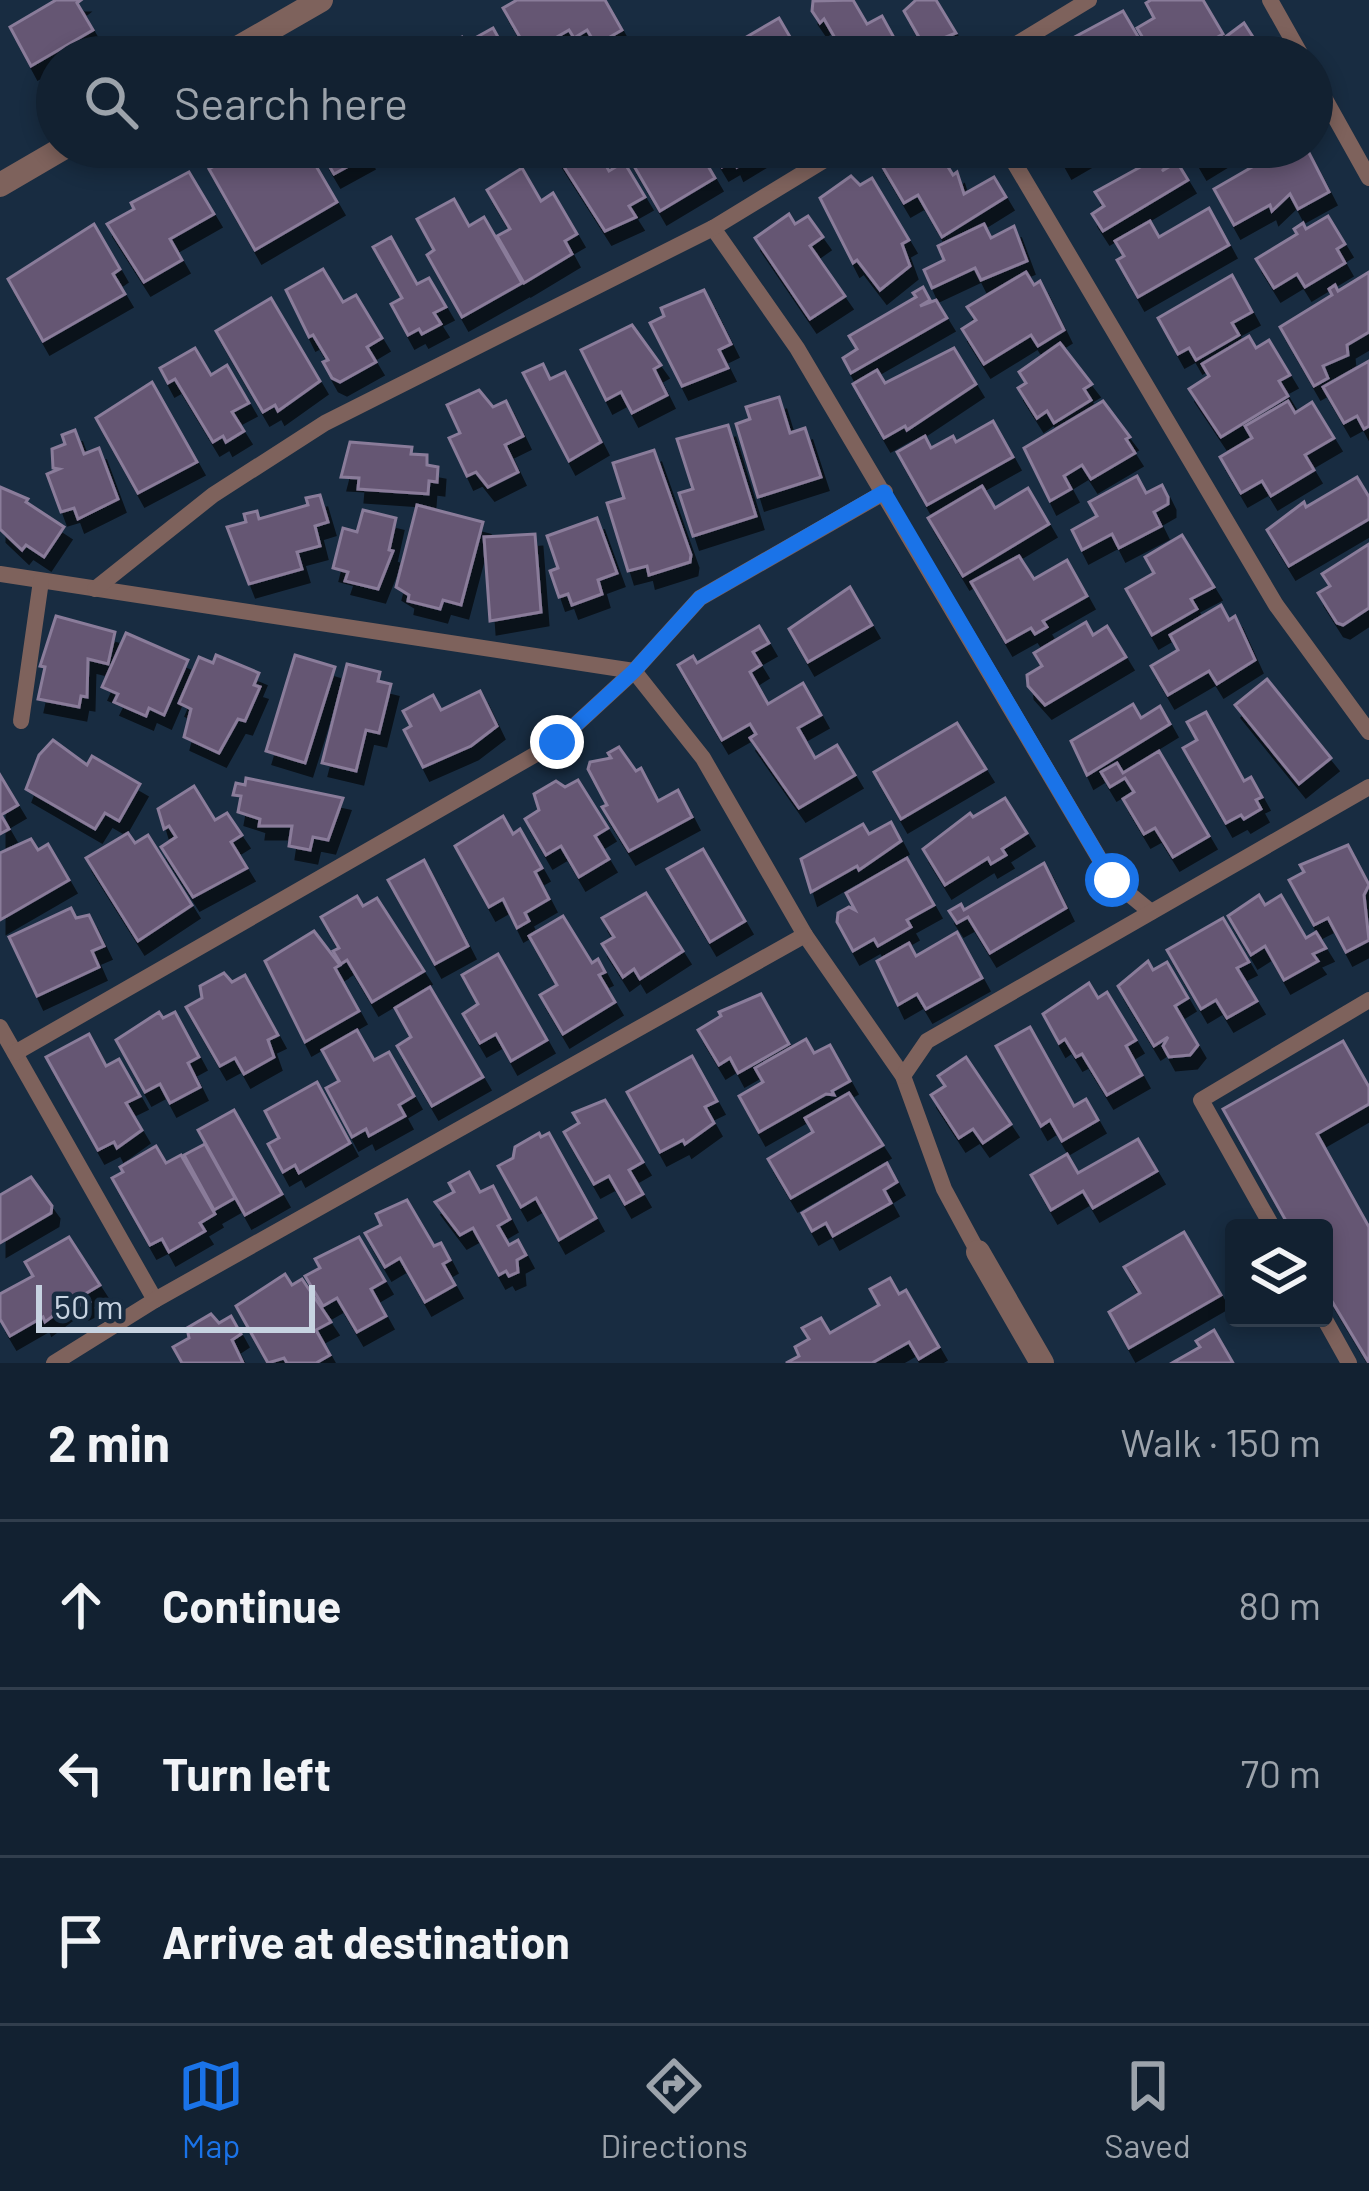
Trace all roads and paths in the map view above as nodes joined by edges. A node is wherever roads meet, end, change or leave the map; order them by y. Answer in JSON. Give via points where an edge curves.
{"nodes":[{"id":1,"x":321,"y":0,"type":"edge"},
{"id":2,"x":1089,"y":0,"type":"edge"},
{"id":3,"x":1270,"y":0,"type":"edge"},
{"id":4,"x":258,"y":36,"type":"edge"},
{"id":5,"x":1030,"y":36,"type":"edge"},
{"id":6,"x":1290,"y":36,"type":"edge"},
{"id":7,"x":1333,"y":114,"type":"edge"},
{"id":8,"x":36,"y":164,"type":"edge"},
{"id":9,"x":812,"y":168,"type":"edge"},
{"id":10,"x":1017,"y":168,"type":"edge"},
{"id":11,"x":1369,"y":178,"type":"edge"},
{"id":12,"x":0,"y":184,"type":"edge"},
{"id":13,"x":713,"y":228,"type":"junction"},
{"id":14,"x":884,"y":492,"type":"junction"},
{"id":15,"x":0,"y":574,"type":"edge"},
{"id":16,"x":41,"y":581,"type":"junction"},
{"id":17,"x":95,"y":590,"type":"junction"},
{"id":18,"x":634,"y":671,"type":"junction"},
{"id":19,"x":21,"y":721,"type":"dead end"},
{"id":20,"x":1369,"y":732,"type":"edge"},
{"id":21,"x":1369,"y":787,"type":"edge"},
{"id":22,"x":1151,"y":913,"type":"junction"},
{"id":23,"x":805,"y":935,"type":"junction"},
{"id":24,"x":1369,"y":1000,"type":"edge"},
{"id":25,"x":0,"y":1027,"type":"edge"},
{"id":26,"x":15,"y":1052,"type":"junction"},
{"id":27,"x":903,"y":1076,"type":"junction"},
{"id":28,"x":1268,"y":1219,"type":"edge"},
{"id":29,"x":978,"y":1252,"type":"joint"},
{"id":30,"x":155,"y":1300,"type":"junction"},
{"id":31,"x":1329,"y":1327,"type":"edge"},
{"id":32,"x":54,"y":1363,"type":"edge"},
{"id":33,"x":1042,"y":1363,"type":"edge"},
{"id":34,"x":1349,"y":1363,"type":"edge"}],
"edges":[{"from":1,"to":4,"type":"street"},
{"from":2,"to":5,"type":"lane"},
{"from":3,"to":6,"type":"lane"},
{"from":7,"to":11,"type":"lane"},
{"from":8,"to":12,"type":"street"},
{"from":9,"to":13,"type":"lane"},
{"from":10,"to":20,"type":"lane","via":[[1276,605]]},
{"from":13,"to":14,"type":"lane"},
{"from":13,"to":17,"type":"lane","via":[[325,423],[213,495]]},
{"from":14,"to":18,"type":"lane","via":[[700,598]]},
{"from":14,"to":22,"type":"lane","via":[[1112,880]]},
{"from":15,"to":16,"type":"lane"},
{"from":16,"to":17,"type":"lane"},
{"from":16,"to":19,"type":"lane"},
{"from":17,"to":18,"type":"lane"},
{"from":18,"to":23,"type":"lane","via":[[703,758]]},
{"from":18,"to":26,"type":"lane","via":[[557,742]]},
{"from":21,"to":22,"type":"lane"},
{"from":22,"to":27,"type":"lane","via":[[927,1041]]},
{"from":23,"to":27,"type":"lane"},
{"from":23,"to":30,"type":"lane"},
{"from":24,"to":28,"type":"lane","via":[[1201,1100]]},
{"from":25,"to":26,"type":"lane"},
{"from":26,"to":30,"type":"lane"},
{"from":27,"to":29,"type":"lane","via":[[944,1189]]},
{"from":29,"to":33,"type":"street"},
{"from":30,"to":32,"type":"lane"},
{"from":31,"to":34,"type":"lane"}]}
